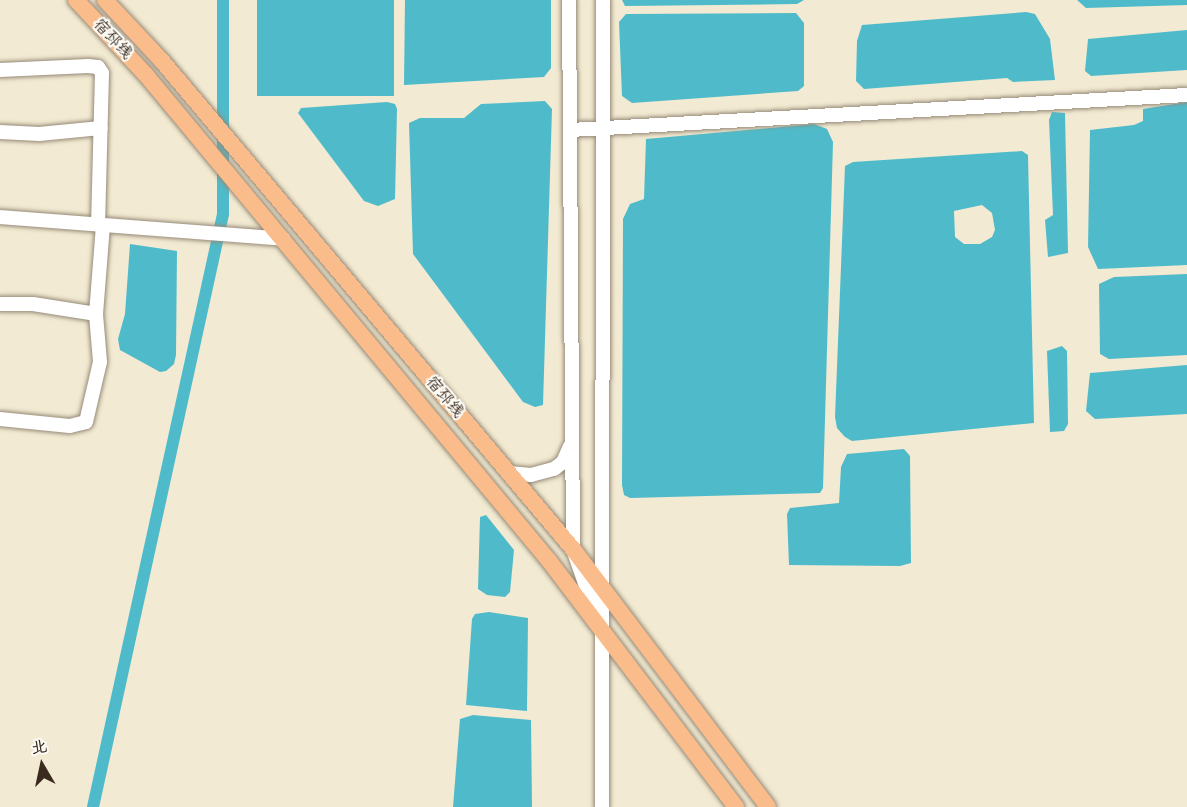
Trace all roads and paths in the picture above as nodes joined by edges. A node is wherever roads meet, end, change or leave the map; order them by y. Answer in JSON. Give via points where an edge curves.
{"nodes":[{"id":1,"x":76,"y":0,"type":"edge"},
{"id":2,"x":105,"y":0,"type":"edge"},
{"id":3,"x":569,"y":0,"type":"edge"},
{"id":4,"x":603,"y":0,"type":"edge"},
{"id":5,"x":0,"y":70,"type":"edge"},
{"id":6,"x":1187,"y":95,"type":"edge"},
{"id":7,"x":101,"y":128,"type":"junction"},
{"id":8,"x":602,"y":129,"type":"junction"},
{"id":9,"x":570,"y":130,"type":"junction"},
{"id":10,"x":0,"y":132,"type":"edge"},
{"id":11,"x":0,"y":217,"type":"edge"},
{"id":12,"x":100,"y":225,"type":"junction"},
{"id":13,"x":283,"y":239,"type":"junction"},
{"id":14,"x":0,"y":304,"type":"edge"},
{"id":15,"x":96,"y":314,"type":"junction"},
{"id":16,"x":0,"y":419,"type":"edge"},
{"id":17,"x":572,"y":441,"type":"junction"},
{"id":18,"x":509,"y":473,"type":"junction"},
{"id":19,"x":573,"y":549,"type":"junction"},
{"id":20,"x":600,"y":585,"type":"junction"},
{"id":21,"x":601,"y":629,"type":"junction"},
{"id":22,"x":602,"y":807,"type":"edge"},
{"id":23,"x":736,"y":807,"type":"edge"},
{"id":24,"x":768,"y":807,"type":"edge"}],
"edges":[{"from":1,"to":13,"type":"main road","name":"宿邳线"},
{"from":2,"to":18,"type":"main road","name":"宿邳线"},
{"from":3,"to":9,"type":"street"},
{"from":4,"to":8,"type":"street"},
{"from":5,"to":7,"type":"street","via":[[98,67],[102,73]]},
{"from":6,"to":8,"type":"street"},
{"from":7,"to":10,"type":"street","via":[[39,134]]},
{"from":7,"to":12,"type":"street"},
{"from":8,"to":9,"type":"street"},
{"from":8,"to":20,"type":"street"},
{"from":9,"to":17,"type":"street"},
{"from":11,"to":12,"type":"street"},
{"from":12,"to":13,"type":"street"},
{"from":12,"to":15,"type":"street"},
{"from":13,"to":21,"type":"main road","name":"宿邳线"},
{"from":14,"to":15,"type":"street","via":[[33,304]]},
{"from":15,"to":16,"type":"street","via":[[100,362],[86,422],[70,426]]},
{"from":17,"to":18,"type":"street","via":[[563,462],[554,469],[531,475]]},
{"from":17,"to":19,"type":"street"},
{"from":18,"to":19,"type":"main road","name":"宿邳线"},
{"from":19,"to":20,"type":"main road","name":"宿邳线"},
{"from":19,"to":21,"type":"street"},
{"from":20,"to":21,"type":"street"},
{"from":20,"to":24,"type":"main road","name":"宿邳线"},
{"from":21,"to":22,"type":"street"},
{"from":21,"to":23,"type":"main road","name":"宿邳线"}]}
